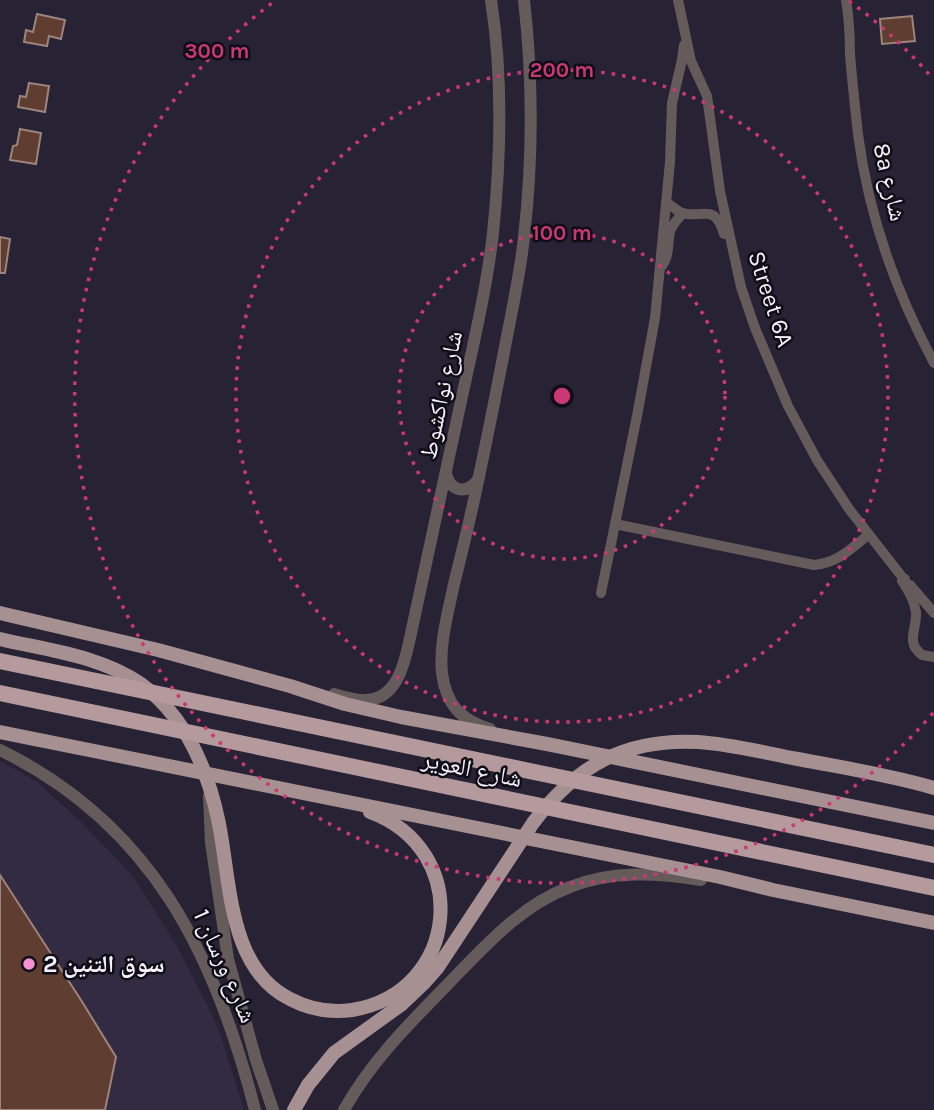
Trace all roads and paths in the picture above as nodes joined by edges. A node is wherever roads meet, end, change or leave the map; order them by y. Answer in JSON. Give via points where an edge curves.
{"nodes":[{"id":1,"x":491,"y":0,"type":"edge"},
{"id":2,"x":524,"y":0,"type":"edge"},
{"id":3,"x":678,"y":0,"type":"edge"},
{"id":4,"x":846,"y":0,"type":"edge"},
{"id":5,"x":683,"y":27,"type":"junction"},
{"id":6,"x":675,"y":85,"type":"junction"},
{"id":7,"x":703,"y":85,"type":"junction"},
{"id":8,"x":720,"y":191,"type":"junction"},
{"id":9,"x":667,"y":203,"type":"junction"},
{"id":10,"x":705,"y":212,"type":"junction"},
{"id":11,"x":683,"y":213,"type":"junction"},
{"id":12,"x":735,"y":260,"type":"junction"},
{"id":13,"x":660,"y":267,"type":"junction"},
{"id":14,"x":934,"y":363,"type":"edge"},
{"id":15,"x":446,"y":469,"type":"junction"},
{"id":16,"x":479,"y":478,"type":"junction"},
{"id":17,"x":615,"y":524,"type":"junction"},
{"id":18,"x":868,"y":536,"type":"junction"},
{"id":19,"x":903,"y":578,"type":"junction"},
{"id":20,"x":601,"y":593,"type":"dead end"},
{"id":21,"x":934,"y":612,"type":"edge"},
{"id":22,"x":0,"y":613,"type":"edge"},
{"id":23,"x":0,"y":639,"type":"edge"},
{"id":24,"x":934,"y":657,"type":"edge"},
{"id":25,"x":0,"y":661,"type":"edge"},
{"id":26,"x":290,"y":686,"type":"junction"},
{"id":27,"x":0,"y":693,"type":"edge"},
{"id":28,"x":0,"y":732,"type":"edge"},
{"id":29,"x":548,"y":744,"type":"junction"},
{"id":30,"x":0,"y":750,"type":"edge"},
{"id":31,"x":934,"y":788,"type":"edge"},
{"id":32,"x":209,"y":790,"type":"junction"},
{"id":33,"x":322,"y":797,"type":"junction"},
{"id":34,"x":934,"y":823,"type":"edge"},
{"id":35,"x":934,"y":855,"type":"edge"},
{"id":36,"x":934,"y":888,"type":"edge"},
{"id":37,"x":773,"y":890,"type":"junction"},
{"id":38,"x":934,"y":923,"type":"edge"},
{"id":39,"x":256,"y":1110,"type":"edge"},
{"id":40,"x":273,"y":1110,"type":"edge"},
{"id":41,"x":294,"y":1110,"type":"edge"},
{"id":42,"x":344,"y":1110,"type":"edge"}],
"edges":[{"from":1,"to":15,"type":"street","name":"شارع نواكشوط","via":[[499,93],[493,234]]},
{"from":2,"to":16,"type":"street","via":[[531,103],[525,226]]},
{"from":3,"to":5,"type":"street","name":"Street 6A"},
{"from":4,"to":14,"type":"street","name":"8a شارع","via":[[853,96],[866,180],[889,261]]},
{"from":5,"to":6,"type":"street","via":[[682,60]]},
{"from":5,"to":7,"type":"street","name":"Street 6A","via":[[691,61]]},
{"from":6,"to":7,"type":"street","via":[[691,81]]},
{"from":6,"to":9,"type":"street"},
{"from":7,"to":8,"type":"street","name":"Street 6A"},
{"from":8,"to":10,"type":"street"},
{"from":8,"to":12,"type":"street","name":"Street 6A"},
{"from":9,"to":11,"type":"street"},
{"from":9,"to":13,"type":"street"},
{"from":10,"to":11,"type":"street"},
{"from":10,"to":12,"type":"street","via":[[722,226]]},
{"from":11,"to":13,"type":"street","via":[[672,227],[668,254]]},
{"from":12,"to":18,"type":"street","name":"Street 6A","via":[[755,328],[788,406],[817,460]]},
{"from":13,"to":17,"type":"street","via":[[646,373]]},
{"from":15,"to":16,"type":"street","via":[[449,483],[461,490]]},
{"from":15,"to":26,"type":"street","name":"شارع نواكشوط","via":[[398,680],[368,701]]},
{"from":16,"to":29,"type":"street","via":[[446,622],[444,688],[465,719]]},
{"from":17,"to":18,"type":"street","via":[[814,565],[839,558]]},
{"from":17,"to":20,"type":"street"},
{"from":18,"to":19,"type":"street","name":"Street 6A"},
{"from":19,"to":21,"type":"street","name":"Street 6A"},
{"from":19,"to":24,"type":"street","name":"Street 6A","via":[[915,609],[913,645],[922,655]]},
{"from":22,"to":26,"type":"main road"},
{"from":23,"to":32,"type":"main road","via":[[81,658],[140,684],[165,705],[184,731],[200,759]]},
{"from":25,"to":35,"type":"highway","name":"شارع العوير"},
{"from":26,"to":29,"type":"main road","via":[[401,717]]},
{"from":27,"to":36,"type":"highway","name":"شارع العوير"},
{"from":28,"to":33,"type":"main road"},
{"from":29,"to":34,"type":"main road"},
{"from":30,"to":39,"type":"street","name":"شارع ورسان 1","via":[[88,807],[143,862],[167,894],[210,974]]},
{"from":31,"to":41,"type":"main road","via":[[701,742],[653,743],[608,758],[550,800],[438,967],[402,1004],[334,1053]]},
{"from":32,"to":33,"type":"main road","via":[[236,919],[250,962],[280,994],[339,1012],[391,997],[412,981],[436,943],[442,904],[438,880],[414,839],[374,813]]},
{"from":32,"to":40,"type":"street","via":[[211,843],[228,959]]},
{"from":33,"to":37,"type":"main road"},
{"from":37,"to":38,"type":"main road"},
{"from":37,"to":42,"type":"street","via":[[631,874],[589,880],[550,896],[515,919],[415,1017]]}]}
